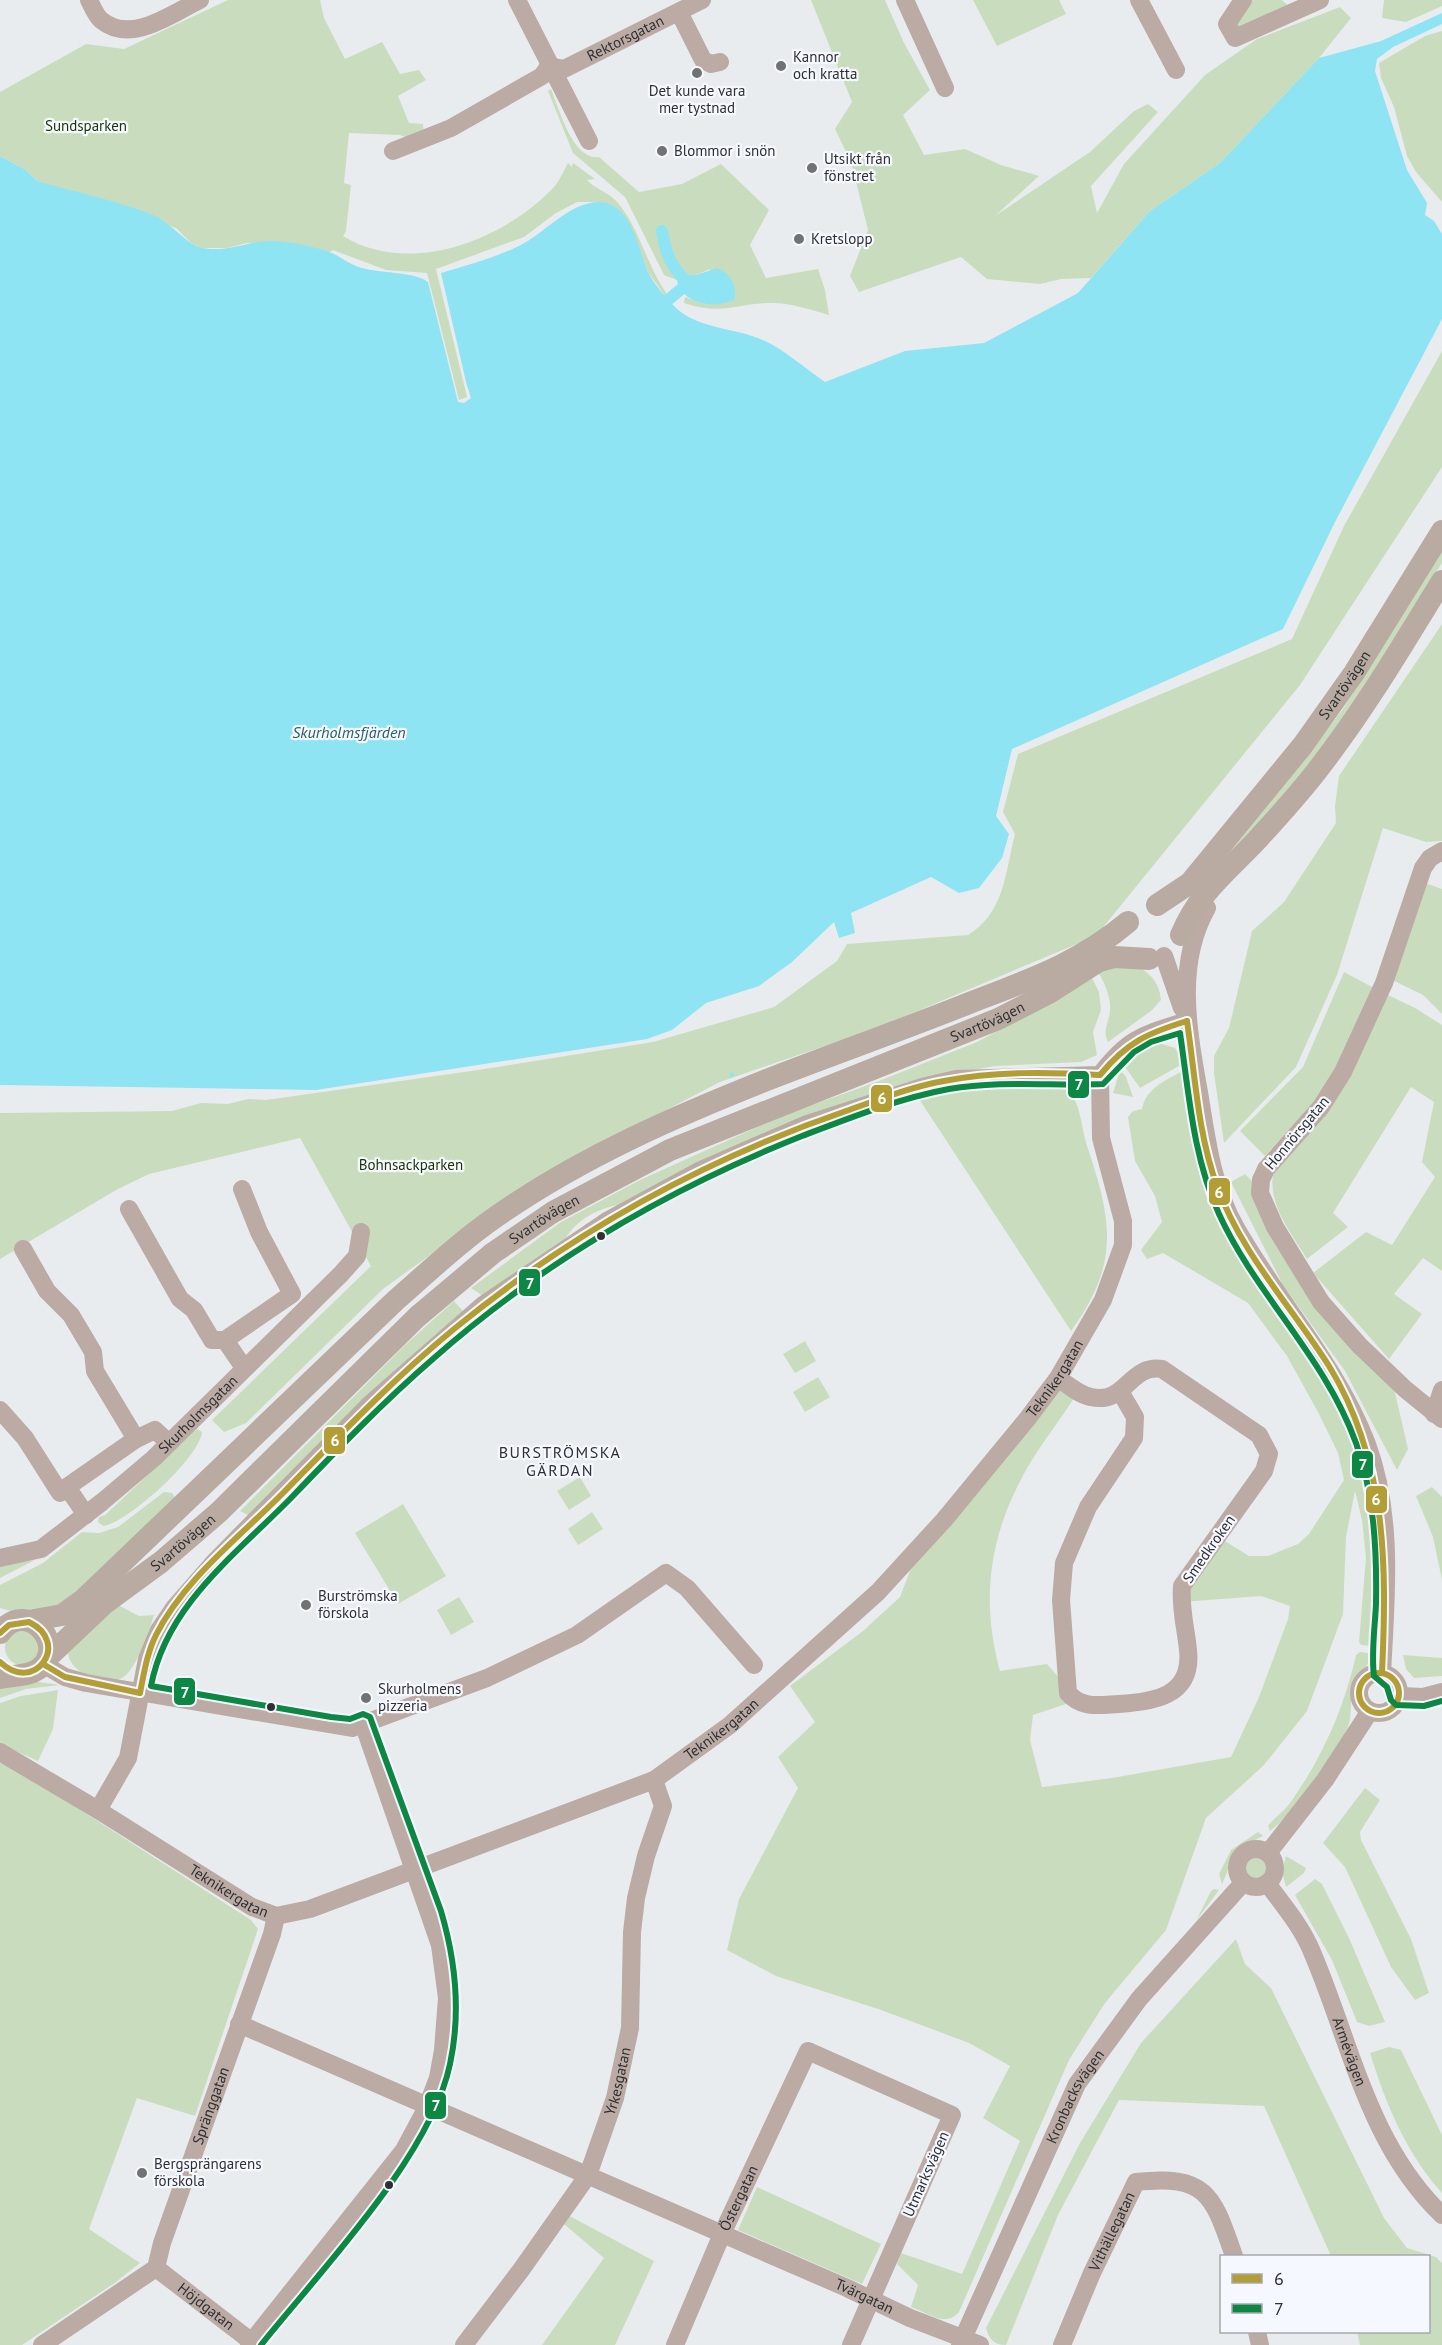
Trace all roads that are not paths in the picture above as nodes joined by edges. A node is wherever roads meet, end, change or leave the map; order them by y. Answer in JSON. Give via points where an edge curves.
{"nodes":[{"id":1,"x":89,"y":0,"type":"edge"},
{"id":2,"x":200,"y":0,"type":"edge"},
{"id":3,"x":517,"y":0,"type":"edge"},
{"id":4,"x":702,"y":0,"type":"edge"},
{"id":5,"x":905,"y":0,"type":"edge"},
{"id":6,"x":1139,"y":0,"type":"edge"},
{"id":7,"x":1243,"y":0,"type":"edge"},
{"id":8,"x":1320,"y":0,"type":"edge"},
{"id":9,"x":679,"y":12,"type":"junction"},
{"id":10,"x":720,"y":62,"type":"dead end"},
{"id":11,"x":549,"y":66,"type":"junction"},
{"id":12,"x":1176,"y":70,"type":"dead end"},
{"id":13,"x":945,"y":88,"type":"dead end"},
{"id":14,"x":589,"y":141,"type":"dead end"},
{"id":15,"x":393,"y":151,"type":"dead end"},
{"id":16,"x":1442,"y":531,"type":"edge"},
{"id":17,"x":1442,"y":581,"type":"edge"},
{"id":18,"x":1256,"y":841,"type":"junction"},
{"id":19,"x":1442,"y":851,"type":"edge"},
{"id":20,"x":1158,"y":905,"type":"junction"},
{"id":21,"x":1128,"y":922,"type":"junction"},
{"id":22,"x":1180,"y":935,"type":"junction"},
{"id":23,"x":1096,"y":955,"type":"junction"},
{"id":24,"x":1157,"y":957,"type":"junction"},
{"id":25,"x":1074,"y":969,"type":"junction"},
{"id":26,"x":1187,"y":1021,"type":"junction"},
{"id":27,"x":1100,"y":1075,"type":"junction"},
{"id":28,"x":242,"y":1189,"type":"dead end"},
{"id":29,"x":129,"y":1209,"type":"dead end"},
{"id":30,"x":360,"y":1232,"type":"dead end"},
{"id":31,"x":23,"y":1249,"type":"dead end"},
{"id":32,"x":280,"y":1303,"type":"junction"},
{"id":33,"x":293,"y":1320,"type":"junction"},
{"id":34,"x":225,"y":1340,"type":"junction"},
{"id":35,"x":244,"y":1368,"type":"junction"},
{"id":36,"x":1058,"y":1378,"type":"junction"},
{"id":37,"x":1442,"y":1390,"type":"edge"},
{"id":38,"x":1120,"y":1393,"type":"junction"},
{"id":39,"x":0,"y":1410,"type":"edge"},
{"id":40,"x":1438,"y":1417,"type":"edge"},
{"id":41,"x":136,"y":1439,"type":"junction"},
{"id":42,"x":169,"y":1443,"type":"junction"},
{"id":43,"x":67,"y":1487,"type":"junction"},
{"id":44,"x":86,"y":1515,"type":"junction"},
{"id":45,"x":0,"y":1558,"type":"edge"},
{"id":46,"x":29,"y":1621,"type":"junction"},
{"id":47,"x":1,"y":1629,"type":"edge"},
{"id":48,"x":45,"y":1660,"type":"junction"},
{"id":49,"x":0,"y":1662,"type":"edge"},
{"id":50,"x":754,"y":1665,"type":"dead end"},
{"id":51,"x":1382,"y":1673,"type":"junction"},
{"id":52,"x":11,"y":1676,"type":"edge"},
{"id":53,"x":1442,"y":1692,"type":"edge"},
{"id":54,"x":140,"y":1693,"type":"junction"},
{"id":55,"x":1400,"y":1696,"type":"junction"},
{"id":56,"x":1370,"y":1711,"type":"junction"},
{"id":57,"x":363,"y":1723,"type":"junction"},
{"id":58,"x":0,"y":1752,"type":"edge"},
{"id":59,"x":654,"y":1780,"type":"junction"},
{"id":60,"x":98,"y":1810,"type":"junction"},
{"id":61,"x":1268,"y":1853,"type":"junction"},
{"id":62,"x":416,"y":1870,"type":"junction"},
{"id":63,"x":1243,"y":1883,"type":"junction"},
{"id":64,"x":1268,"y":1883,"type":"junction"},
{"id":65,"x":276,"y":1916,"type":"junction"},
{"id":66,"x":239,"y":2024,"type":"junction"},
{"id":67,"x":808,"y":2051,"type":"joint"},
{"id":68,"x":427,"y":2107,"type":"junction"},
{"id":69,"x":588,"y":2175,"type":"junction"},
{"id":70,"x":1442,"y":2215,"type":"edge"},
{"id":71,"x":722,"y":2234,"type":"junction"},
{"id":72,"x":1234,"y":2255,"type":"edge"},
{"id":73,"x":156,"y":2268,"type":"junction"},
{"id":74,"x":871,"y":2299,"type":"junction"},
{"id":75,"x":968,"y":2343,"type":"edge"},
{"id":76,"x":252,"y":2344,"type":"edge"},
{"id":77,"x":42,"y":2345,"type":"edge"},
{"id":78,"x":464,"y":2345,"type":"edge"},
{"id":79,"x":675,"y":2345,"type":"edge"},
{"id":80,"x":851,"y":2345,"type":"edge"},
{"id":81,"x":1062,"y":2345,"type":"edge"}],
"edges":[{"from":1,"to":2,"type":"street","via":[[100,20],[119,30],[137,30]]},
{"from":3,"to":11,"type":"street"},
{"from":4,"to":9,"type":"street","name":"Rektorsgatan"},
{"from":5,"to":13,"type":"street"},
{"from":6,"to":12,"type":"street"},
{"from":7,"to":8,"type":"street","via":[[1227,24],[1235,38]]},
{"from":9,"to":10,"type":"street","via":[[703,60],[711,64]]},
{"from":9,"to":11,"type":"street","name":"Rektorsgatan","via":[[564,69]]},
{"from":11,"to":14,"type":"street"},
{"from":11,"to":15,"type":"street","via":[[542,76],[452,128]]},
{"from":16,"to":20,"type":"main road","name":"Svartövägen","via":[[1354,674],[1303,745],[1190,883]]},
{"from":17,"to":18,"type":"main road","name":"Svartövägen","via":[[1354,720],[1319,768]]},
{"from":18,"to":22,"type":"main road","name":"Svartövägen","via":[[1204,892]]},
{"from":18,"to":26,"type":"street","via":[[1198,923],[1189,966]]},
{"from":19,"to":40,"type":"street","name":"Honnörsgatan","via":[[1422,868],[1384,983],[1336,1084],[1321,1107],[1266,1169],[1260,1186],[1275,1227],[1321,1302],[1359,1345]]},
{"from":20,"to":21,"type":"main road","via":[[1139,909]]},
{"from":20,"to":22,"type":"main road","via":[[1176,916]]},
{"from":21,"to":23,"type":"main road","name":"Svartövägen"},
{"from":21,"to":24,"type":"main road","via":[[1131,947],[1138,954]]},
{"from":22,"to":24,"type":"main road","via":[[1174,950]]},
{"from":23,"to":24,"type":"main road","name":"Svartövägen"},
{"from":23,"to":25,"type":"main road","name":"Svartövägen"},
{"from":24,"to":26,"type":"street"},
{"from":25,"to":46,"type":"main road","name":"Svartövägen","via":[[1034,980],[777,1076],[603,1152],[517,1203],[449,1252],[396,1300],[83,1600],[62,1615]]},
{"from":25,"to":48,"type":"main road","name":"Svartövägen","via":[[1049,993],[998,1019],[670,1150],[553,1212],[493,1253],[417,1317],[219,1512],[105,1603]]},
{"from":26,"to":27,"type":"street","via":[[1133,1040]]},
{"from":26,"to":51,"type":"street","via":[[1217,1184],[1235,1226],[1331,1369],[1368,1447],[1386,1540]]},
{"from":27,"to":36,"type":"street","name":"Teknikergatan","via":[[1101,1138],[1121,1206],[1123,1245],[1103,1300]]},
{"from":27,"to":54,"type":"street","via":[[976,1078],[922,1087],[756,1146],[701,1170],[607,1221],[483,1305],[399,1377],[216,1560],[159,1630],[147,1659]]},
{"from":28,"to":32,"type":"street","via":[[259,1232],[292,1291]]},
{"from":29,"to":34,"type":"street","via":[[180,1299],[194,1310],[212,1340]]},
{"from":30,"to":33,"type":"street","name":"Skurholmsgatan","via":[[357,1256]]},
{"from":31,"to":41,"type":"street","via":[[47,1291],[61,1303],[93,1352],[95,1371]]},
{"from":32,"to":33,"type":"street"},
{"from":32,"to":34,"type":"street"},
{"from":33,"to":35,"type":"street","name":"Skurholmsgatan"},
{"from":34,"to":35,"type":"street"},
{"from":35,"to":42,"type":"street","name":"Skurholmsgatan"},
{"from":36,"to":38,"type":"street","via":[[1091,1397]]},
{"from":36,"to":59,"type":"street","name":"Teknikergatan","via":[[958,1503],[878,1592],[730,1725]]},
{"from":37,"to":40,"type":"street","name":"Honnörsgatan"},
{"from":38,"to":38,"type":"street","name":"Smedkroken","via":[[1140,1371],[1162,1369],[1259,1435],[1268,1450],[1268,1462],[1182,1586],[1188,1661],[1179,1685],[1157,1700],[1091,1705],[1075,1701],[1068,1693],[1061,1600],[1063,1574],[1080,1521],[1134,1438],[1136,1417]]},
{"from":39,"to":43,"type":"street","via":[[25,1438],[60,1493]]},
{"from":41,"to":42,"type":"street","via":[[155,1431]]},
{"from":41,"to":43,"type":"street"},
{"from":42,"to":44,"type":"street","name":"Skurholmsgatan"},
{"from":43,"to":44,"type":"street"},
{"from":44,"to":45,"type":"street","name":"Skurholmsgatan","via":[[41,1549]]},
{"from":46,"to":47,"type":"main road","name":"Svartövägen","via":[[14,1622]]},
{"from":46,"to":48,"type":"main road","via":[[46,1634],[49,1645]]},
{"from":48,"to":52,"type":"main road","name":"Svartövägen","via":[[34,1671]]},
{"from":48,"to":54,"type":"street","via":[[65,1677]]},
{"from":49,"to":52,"type":"main road"},
{"from":50,"to":57,"type":"street","via":[[687,1588],[666,1573],[577,1635],[487,1677]]},
{"from":51,"to":55,"type":"street","via":[[1395,1681]]},
{"from":51,"to":56,"type":"street","via":[[1368,1676],[1360,1689],[1360,1700]]},
{"from":53,"to":55,"type":"street","via":[[1423,1697]]},
{"from":54,"to":57,"type":"street","via":[[330,1726],[352,1728]]},
{"from":54,"to":60,"type":"street","via":[[128,1758]]},
{"from":55,"to":56,"type":"street","via":[[1390,1711]]},
{"from":56,"to":61,"type":"street","via":[[1312,1798]]},
{"from":57,"to":62,"type":"street"},
{"from":58,"to":60,"type":"street","name":"Teknikergatan"},
{"from":59,"to":62,"type":"street","name":"Teknikergatan"},
{"from":59,"to":69,"type":"street","name":"Yrkesgatan","via":[[663,1806],[646,1856],[633,1916],[628,2044],[615,2098]]},
{"from":60,"to":65,"type":"street","name":"Teknikergatan","via":[[239,1900]]},
{"from":61,"to":63,"type":"street","via":[[1251,1849],[1241,1856],[1237,1873]]},
{"from":61,"to":64,"type":"street","via":[[1275,1868]]},
{"from":62,"to":65,"type":"street","name":"Teknikergatan","via":[[310,1909]]},
{"from":62,"to":68,"type":"street","via":[[436,1927],[446,1980],[443,2050]]},
{"from":63,"to":64,"type":"street","via":[[1252,1887]]},
{"from":63,"to":75,"type":"street","name":"Kronbacksvägen","via":[[1139,1999],[1077,2084]]},
{"from":64,"to":70,"type":"street","name":"Armévägen","via":[[1311,1950],[1386,2142],[1417,2188]]},
{"from":65,"to":66,"type":"street","name":"Spränggatan"},
{"from":66,"to":68,"type":"street","name":"Tvärgatan"},
{"from":66,"to":73,"type":"street","name":"Spränggatan"},
{"from":67,"to":71,"type":"street","name":"Östergatan"},
{"from":67,"to":74,"type":"street","name":"Utmarksvägen","via":[[952,2115]]},
{"from":68,"to":69,"type":"street","name":"Tvärgatan"},
{"from":68,"to":76,"type":"street","via":[[386,2174]]},
{"from":69,"to":71,"type":"street","name":"Tvärgatan"},
{"from":69,"to":78,"type":"street","name":"Yrkesgatan"},
{"from":71,"to":74,"type":"street","name":"Tvärgatan"},
{"from":71,"to":79,"type":"street","name":"Östergatan"},
{"from":72,"to":81,"type":"street","name":"Vithällegatan","via":[[1202,2189],[1186,2183],[1136,2182]]},
{"from":73,"to":76,"type":"street","name":"Höjdgatan"},
{"from":73,"to":77,"type":"street"},
{"from":74,"to":75,"type":"street","name":"Tvärgatan"},
{"from":74,"to":80,"type":"street","name":"Utmarksvägen"}]}
